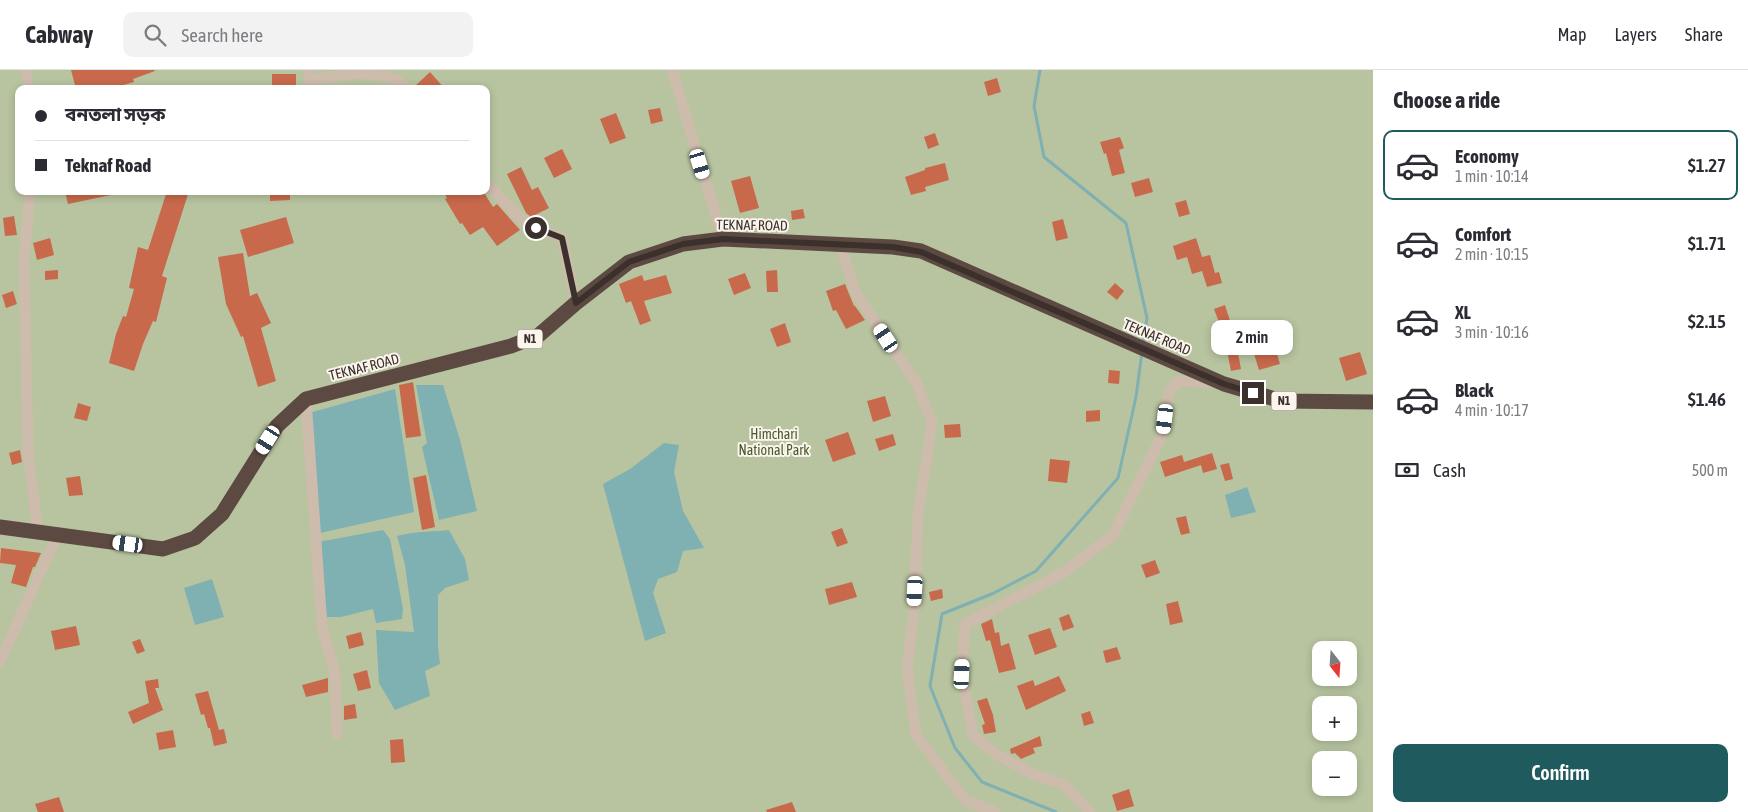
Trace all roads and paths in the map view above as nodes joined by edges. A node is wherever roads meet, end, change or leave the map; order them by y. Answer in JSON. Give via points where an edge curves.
{"nodes":[{"id":1,"x":26,"y":70,"type":"edge"},
{"id":2,"x":308,"y":70,"type":"edge"},
{"id":3,"x":672,"y":70,"type":"edge"},
{"id":4,"x":28,"y":85,"type":"edge"},
{"id":5,"x":402,"y":85,"type":"edge"},
{"id":6,"x":490,"y":186,"type":"edge"},
{"id":7,"x":30,"y":195,"type":"edge"},
{"id":8,"x":723,"y":239,"type":"junction"},
{"id":9,"x":840,"y":244,"type":"junction"},
{"id":10,"x":576,"y":303,"type":"junction"},
{"id":11,"x":1224,"y":384,"type":"junction"},
{"id":12,"x":306,"y":399,"type":"junction"},
{"id":13,"x":1373,"y":402,"type":"edge"},
{"id":14,"x":0,"y":527,"type":"edge"},
{"id":15,"x":38,"y":532,"type":"junction"},
{"id":16,"x":58,"y":534,"type":"junction"},
{"id":17,"x":0,"y":661,"type":"edge"},
{"id":18,"x":337,"y":734,"type":"dead end"},
{"id":19,"x":995,"y":812,"type":"edge"},
{"id":20,"x":1090,"y":812,"type":"edge"}],
"edges":[{"from":1,"to":4,"type":"street"},
{"from":2,"to":5,"type":"street","via":[[310,80],[359,73],[394,78]]},
{"from":3,"to":8,"type":"street"},
{"from":6,"to":10,"type":"street","via":[[524,222],[562,238]]},
{"from":7,"to":15,"type":"street","via":[[24,260],[28,443]]},
{"from":8,"to":9,"type":"highway","name":"TEKNAF ROAD","number":"N1"},
{"from":8,"to":10,"type":"highway","name":"TEKNAF ROAD","number":"N1","via":[[683,244],[629,262]]},
{"from":9,"to":11,"type":"highway","name":"TEKNAF ROAD","number":"N1","via":[[921,252]]},
{"from":9,"to":19,"type":"street","via":[[856,293],[917,384],[932,422],[918,515],[914,610],[907,669],[916,734],[965,800]]},
{"from":10,"to":12,"type":"highway","name":"TEKNAF ROAD","number":"N1","via":[[540,335],[512,346]]},
{"from":11,"to":13,"type":"highway","name":"TEKNAF ROAD","number":"N1","via":[[1282,401]]},
{"from":11,"to":20,"type":"street","via":[[1178,381],[1168,391],[1163,433],[1113,535],[1063,573],[966,624],[962,674],[973,735],[994,753],[1035,775],[1065,785]]},
{"from":12,"to":16,"type":"highway","name":"TEKNAF ROAD","number":"N1","via":[[277,426],[222,514],[195,538],[163,549]]},
{"from":12,"to":18,"type":"street","via":[[322,626],[335,674]]},
{"from":14,"to":15,"type":"highway","name":"TEKNAF ROAD","number":"N1"},
{"from":15,"to":16,"type":"highway","name":"TEKNAF ROAD","number":"N1"},
{"from":16,"to":17,"type":"street"}]}
